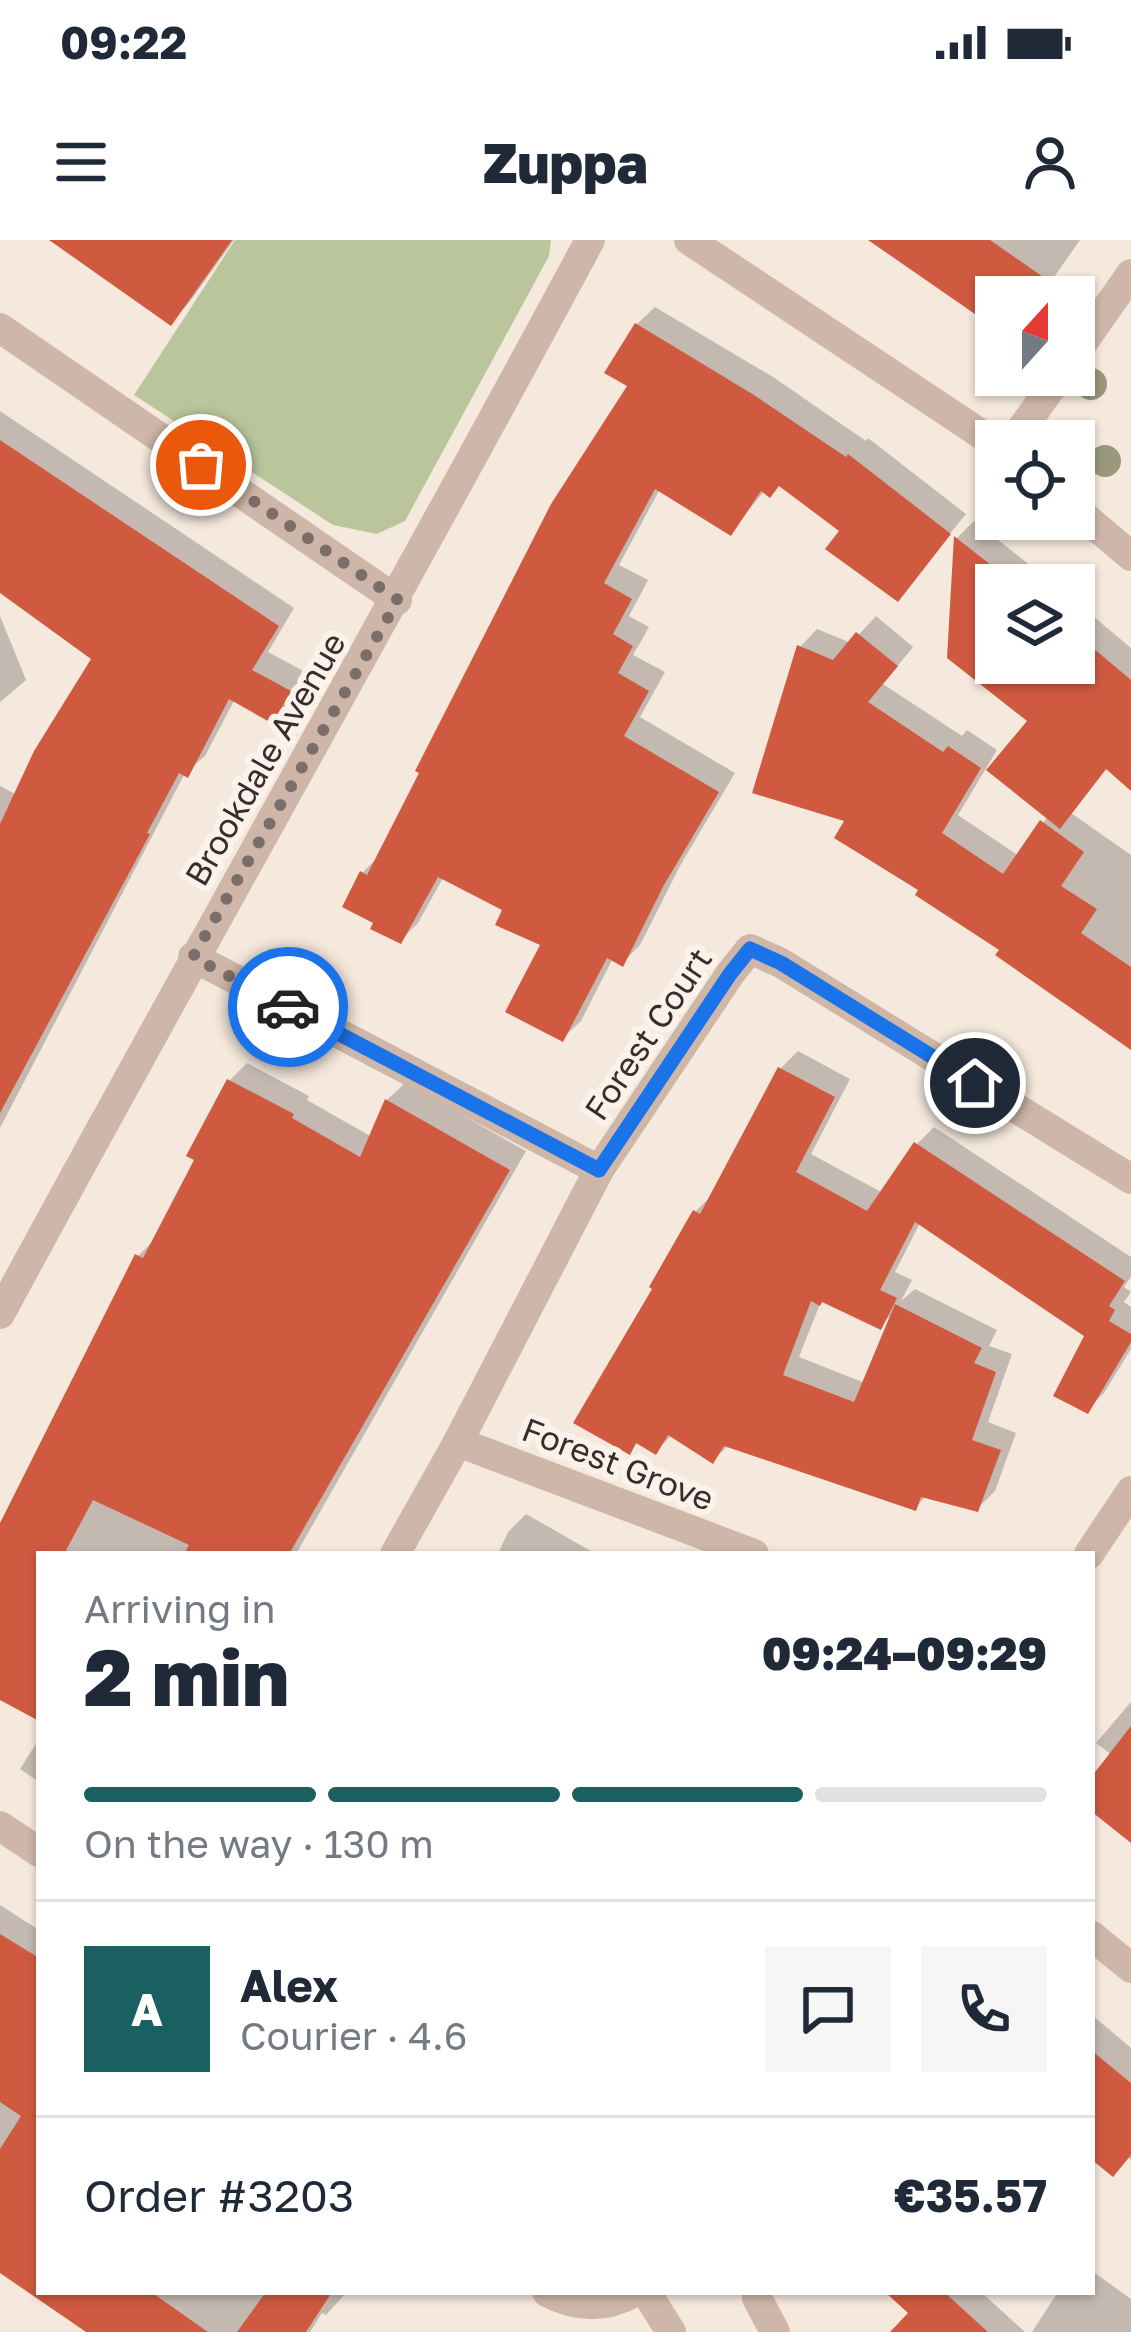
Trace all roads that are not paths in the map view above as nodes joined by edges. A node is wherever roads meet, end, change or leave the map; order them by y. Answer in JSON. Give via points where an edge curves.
{"nodes":[{"id":1,"x":590,"y":240,"type":"edge"},
{"id":2,"x":689,"y":240,"type":"edge"},
{"id":3,"x":1131,"y":274,"type":"edge"},
{"id":4,"x":1095,"y":325,"type":"edge"},
{"id":5,"x":0,"y":328,"type":"edge"},
{"id":6,"x":975,"y":430,"type":"edge"},
{"id":7,"x":1095,"y":526,"type":"edge"},
{"id":8,"x":1131,"y":556,"type":"edge"},
{"id":9,"x":398,"y":600,"type":"junction"},
{"id":10,"x":193,"y":957,"type":"junction"},
{"id":11,"x":599,"y":1170,"type":"junction"},
{"id":12,"x":1131,"y":1179,"type":"edge"},
{"id":13,"x":0,"y":1314,"type":"edge"},
{"id":14,"x":458,"y":1442,"type":"junction"},
{"id":15,"x":1131,"y":1491,"type":"edge"},
{"id":16,"x":396,"y":1551,"type":"edge"},
{"id":17,"x":746,"y":1551,"type":"edge"},
{"id":18,"x":1091,"y":1551,"type":"edge"},
{"id":19,"x":0,"y":1826,"type":"edge"},
{"id":20,"x":36,"y":1850,"type":"edge"},
{"id":21,"x":1095,"y":1938,"type":"edge"},
{"id":22,"x":1131,"y":1968,"type":"edge"},
{"id":23,"x":553,"y":2295,"type":"edge"},
{"id":24,"x":629,"y":2295,"type":"edge"},
{"id":25,"x":648,"y":2295,"type":"edge"},
{"id":26,"x":757,"y":2297,"type":"dead end"},
{"id":27,"x":671,"y":2332,"type":"edge"},
{"id":28,"x":775,"y":2332,"type":"edge"}],
"edges":[{"from":1,"to":9,"type":"street","name":"Brookdale Avenue"},
{"from":2,"to":6,"type":"street"},
{"from":3,"to":4,"type":"street"},
{"from":5,"to":9,"type":"street"},
{"from":7,"to":8,"type":"street"},
{"from":9,"to":10,"type":"street","name":"Brookdale Avenue"},
{"from":10,"to":11,"type":"street","name":"Forest Court"},
{"from":10,"to":13,"type":"street","name":"Brookdale Avenue"},
{"from":11,"to":12,"type":"street","name":"Forest Court","via":[[750,949]]},
{"from":11,"to":14,"type":"street","name":"Forest Court"},
{"from":14,"to":16,"type":"street","name":"Forest Court"},
{"from":14,"to":17,"type":"street","name":"Forest Grove"},
{"from":15,"to":18,"type":"street"},
{"from":19,"to":20,"type":"street"},
{"from":21,"to":22,"type":"street"},
{"from":23,"to":24,"type":"street","via":[[593,2306]]},
{"from":25,"to":27,"type":"street"},
{"from":26,"to":28,"type":"street"}]}
